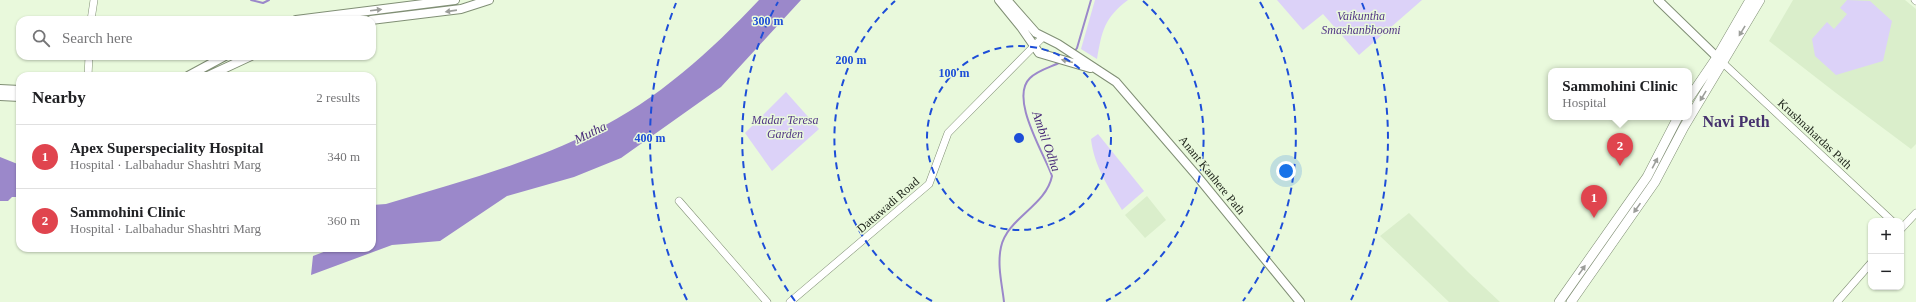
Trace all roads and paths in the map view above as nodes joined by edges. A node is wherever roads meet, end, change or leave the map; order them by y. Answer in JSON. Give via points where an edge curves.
{"nodes":[{"id":1,"x":94,"y":0,"type":"edge"},
{"id":2,"x":455,"y":0,"type":"edge"},
{"id":3,"x":489,"y":0,"type":"edge"},
{"id":4,"x":998,"y":0,"type":"edge"},
{"id":5,"x":1007,"y":0,"type":"edge"},
{"id":6,"x":1658,"y":0,"type":"edge"},
{"id":7,"x":1750,"y":0,"type":"edge"},
{"id":8,"x":1760,"y":0,"type":"edge"},
{"id":9,"x":92,"y":16,"type":"edge"},
{"id":10,"x":328,"y":16,"type":"edge"},
{"id":11,"x":376,"y":19,"type":"edge"},
{"id":12,"x":1043,"y":37,"type":"junction"},
{"id":13,"x":1033,"y":46,"type":"junction"},
{"id":14,"x":89,"y":60,"type":"edge"},
{"id":15,"x":218,"y":60,"type":"edge"},
{"id":16,"x":242,"y":60,"type":"edge"},
{"id":17,"x":1720,"y":60,"type":"junction"},
{"id":18,"x":1090,"y":66,"type":"junction"},
{"id":19,"x":88,"y":72,"type":"edge"},
{"id":20,"x":195,"y":72,"type":"edge"},
{"id":21,"x":217,"y":72,"type":"edge"},
{"id":22,"x":0,"y":89,"type":"edge"},
{"id":23,"x":16,"y":90,"type":"edge"},
{"id":24,"x":1692,"y":94,"type":"edge"},
{"id":25,"x":0,"y":96,"type":"edge"},
{"id":26,"x":16,"y":97,"type":"edge"},
{"id":27,"x":1692,"y":112,"type":"edge"},
{"id":28,"x":1676,"y":120,"type":"edge"},
{"id":29,"x":1688,"y":120,"type":"edge"},
{"id":30,"x":679,"y":201,"type":"dead end"},
{"id":31,"x":1916,"y":213,"type":"edge"},
{"id":32,"x":1889,"y":218,"type":"edge"},
{"id":33,"x":1904,"y":226,"type":"edge"},
{"id":34,"x":1868,"y":266,"type":"edge"},
{"id":35,"x":767,"y":302,"type":"edge"},
{"id":36,"x":790,"y":302,"type":"edge"},
{"id":37,"x":1300,"y":302,"type":"edge"},
{"id":38,"x":1559,"y":302,"type":"edge"},
{"id":39,"x":1571,"y":302,"type":"edge"},
{"id":40,"x":1837,"y":302,"type":"edge"}],
"edges":[{"from":1,"to":9,"type":"street"},
{"from":10,"to":2,"type":"main road","one_way":true},
{"from":3,"to":11,"type":"main road","one_way":true,"via":[[461,9]]},
{"from":4,"to":13,"type":"main road","name":"Anant Kanhere Path","via":[[1022,26]]},
{"from":5,"to":12,"type":"main road","name":"Anant Kanhere Path","via":[[1028,25]]},
{"from":6,"to":17,"type":"main road"},
{"from":7,"to":17,"type":"main road"},
{"from":8,"to":17,"type":"main road","one_way":true},
{"from":12,"to":13,"type":"street","name":"Dattawadi Road"},
{"from":12,"to":18,"type":"main road","name":"Anant Kanhere Path"},
{"from":18,"to":13,"type":"main road","name":"Anant Kanhere Path","one_way":true,"via":[[1045,56]]},
{"from":13,"to":36,"type":"street","name":"Dattawadi Road","via":[[948,133],[929,184]]},
{"from":14,"to":19,"type":"street"},
{"from":15,"to":20,"type":"main road"},
{"from":16,"to":21,"type":"main road"},
{"from":17,"to":24,"type":"main road"},
{"from":17,"to":27,"type":"main road","one_way":true},
{"from":17,"to":32,"type":"street","name":"Krushnahardas Path"},
{"from":18,"to":37,"type":"main road","name":"Anant Kanhere Path","via":[[1116,82],[1147,115]]},
{"from":22,"to":23,"type":"main road"},
{"from":25,"to":26,"type":"main road"},
{"from":38,"to":28,"type":"main road","one_way":true,"via":[[1646,177]]},
{"from":29,"to":39,"type":"main road","one_way":true,"via":[[1655,182]]},
{"from":30,"to":35,"type":"street"},
{"from":31,"to":33,"type":"street"},
{"from":34,"to":40,"type":"street"}]}
